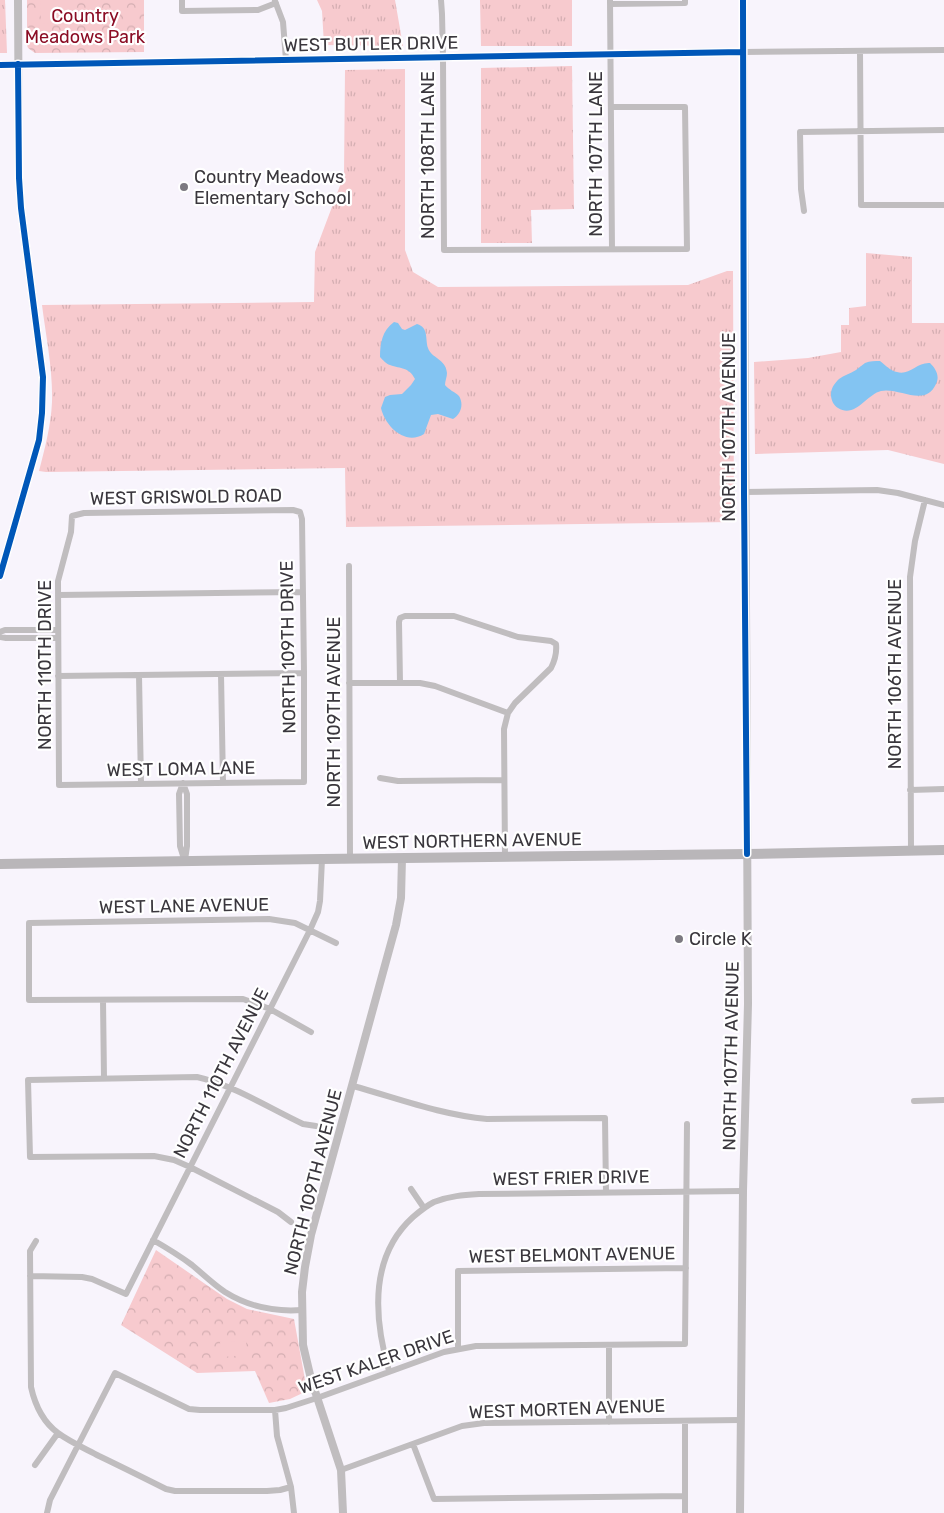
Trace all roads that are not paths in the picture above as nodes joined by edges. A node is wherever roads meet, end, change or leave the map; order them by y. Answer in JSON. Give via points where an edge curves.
{"nodes":[{"id":1,"x":18,"y":0,"type":"edge"},
{"id":2,"x":182,"y":0,"type":"edge"},
{"id":3,"x":440,"y":0,"type":"edge"},
{"id":4,"x":743,"y":0,"type":"edge"},
{"id":5,"x":685,"y":1,"type":"edge"},
{"id":6,"x":275,"y":2,"type":"edge"},
{"id":7,"x":610,"y":2,"type":"edge"},
{"id":8,"x":944,"y":50,"type":"edge"},
{"id":9,"x":860,"y":51,"type":"junction"},
{"id":10,"x":743,"y":52,"type":"junction"},
{"id":11,"x":610,"y":54,"type":"junction"},
{"id":12,"x":443,"y":58,"type":"junction"},
{"id":13,"x":286,"y":60,"type":"junction"},
{"id":14,"x":0,"y":64,"type":"edge"},
{"id":15,"x":18,"y":64,"type":"junction"},
{"id":16,"x":611,"y":107,"type":"junction"},
{"id":17,"x":944,"y":130,"type":"edge"},
{"id":18,"x":860,"y":132,"type":"junction"},
{"id":19,"x":944,"y":205,"type":"edge"},
{"id":20,"x":804,"y":212,"type":"dead end"},
{"id":21,"x":612,"y":249,"type":"junction"},
{"id":22,"x":744,"y":492,"type":"junction"},
{"id":23,"x":925,"y":500,"type":"junction"},
{"id":24,"x":944,"y":505,"type":"edge"},
{"id":25,"x":300,"y":512,"type":"joint"},
{"id":26,"x":72,"y":516,"type":"joint"},
{"id":27,"x":349,"y":566,"type":"dead end"},
{"id":28,"x":0,"y":576,"type":"edge"},
{"id":29,"x":302,"y":592,"type":"junction"},
{"id":30,"x":58,"y":595,"type":"junction"},
{"id":31,"x":58,"y":630,"type":"junction"},
{"id":32,"x":0,"y":632,"type":"edge"},
{"id":33,"x":0,"y":636,"type":"edge"},
{"id":34,"x":58,"y":638,"type":"junction"},
{"id":35,"x":304,"y":673,"type":"junction"},
{"id":36,"x":221,"y":674,"type":"junction"},
{"id":37,"x":139,"y":675,"type":"junction"},
{"id":38,"x":58,"y":676,"type":"junction"},
{"id":39,"x":349,"y":683,"type":"junction"},
{"id":40,"x":400,"y":683,"type":"junction"},
{"id":41,"x":508,"y":713,"type":"junction"},
{"id":42,"x":380,"y":778,"type":"dead end"},
{"id":43,"x":504,"y":780,"type":"junction"},
{"id":44,"x":304,"y":782,"type":"joint"},
{"id":45,"x":223,"y":783,"type":"junction"},
{"id":46,"x":141,"y":784,"type":"junction"},
{"id":47,"x":183,"y":784,"type":"junction"},
{"id":48,"x":60,"y":785,"type":"joint"},
{"id":49,"x":944,"y":789,"type":"edge"},
{"id":50,"x":910,"y":790,"type":"junction"},
{"id":51,"x":910,"y":850,"type":"junction"},
{"id":52,"x":944,"y":850,"type":"edge"},
{"id":53,"x":747,"y":854,"type":"junction"},
{"id":54,"x":505,"y":857,"type":"junction"},
{"id":55,"x":402,"y":858,"type":"junction"},
{"id":56,"x":322,"y":859,"type":"junction"},
{"id":57,"x":350,"y":859,"type":"junction"},
{"id":58,"x":185,"y":862,"type":"junction"},
{"id":59,"x":0,"y":864,"type":"edge"},
{"id":60,"x":310,"y":930,"type":"junction"},
{"id":61,"x":336,"y":942,"type":"dead end"},
{"id":62,"x":103,"y":1000,"type":"junction"},
{"id":63,"x":270,"y":1009,"type":"junction"},
{"id":64,"x":311,"y":1032,"type":"dead end"},
{"id":65,"x":104,"y":1078,"type":"junction"},
{"id":66,"x":353,"y":1086,"type":"junction"},
{"id":67,"x":230,"y":1088,"type":"junction"},
{"id":68,"x":944,"y":1100,"type":"edge"},
{"id":69,"x":914,"y":1101,"type":"dead end"},
{"id":70,"x":686,"y":1124,"type":"dead end"},
{"id":71,"x":316,"y":1126,"type":"dead end"},
{"id":72,"x":190,"y":1167,"type":"junction"},
{"id":73,"x":411,"y":1189,"type":"dead end"},
{"id":74,"x":687,"y":1191,"type":"junction"},
{"id":75,"x":743,"y":1191,"type":"junction"},
{"id":76,"x":606,"y":1192,"type":"junction"},
{"id":77,"x":424,"y":1208,"type":"junction"},
{"id":78,"x":291,"y":1222,"type":"dead end"},
{"id":79,"x":154,"y":1240,"type":"junction"},
{"id":80,"x":36,"y":1241,"type":"dead end"},
{"id":81,"x":686,"y":1268,"type":"junction"},
{"id":82,"x":30,"y":1276,"type":"junction"},
{"id":83,"x":302,"y":1310,"type":"junction"},
{"id":84,"x":609,"y":1345,"type":"junction"},
{"id":85,"x":458,"y":1348,"type":"junction"},
{"id":86,"x":389,"y":1371,"type":"junction"},
{"id":87,"x":317,"y":1398,"type":"junction"},
{"id":88,"x":274,"y":1410,"type":"junction"},
{"id":89,"x":741,"y":1420,"type":"junction"},
{"id":90,"x":685,"y":1421,"type":"junction"},
{"id":91,"x":609,"y":1422,"type":"junction"},
{"id":92,"x":58,"y":1433,"type":"junction"},
{"id":93,"x":413,"y":1444,"type":"junction"},
{"id":94,"x":79,"y":1445,"type":"junction"},
{"id":95,"x":36,"y":1465,"type":"dead end"},
{"id":96,"x":341,"y":1470,"type":"junction"},
{"id":97,"x":291,"y":1487,"type":"junction"},
{"id":98,"x":685,"y":1496,"type":"junction"},
{"id":99,"x":47,"y":1513,"type":"edge"},
{"id":100,"x":294,"y":1513,"type":"edge"},
{"id":101,"x":343,"y":1513,"type":"edge"},
{"id":102,"x":685,"y":1513,"type":"edge"},
{"id":103,"x":740,"y":1513,"type":"edge"}],
"edges":[{"from":1,"to":15,"type":"street"},
{"from":2,"to":6,"type":"street","via":[[182,11],[258,10]]},
{"from":3,"to":12,"type":"street","name":"NORTH 108TH LANE"},
{"from":4,"to":10,"type":"street","name":"NORTH 107TH AVENUE"},
{"from":5,"to":7,"type":"street"},
{"from":6,"to":13,"type":"street","via":[[284,28]]},
{"from":7,"to":11,"type":"street","name":"NORTH 107TH LANE"},
{"from":8,"to":9,"type":"street","name":"WEST BUTLER DRIVE"},
{"from":9,"to":10,"type":"street","name":"WEST BUTLER DRIVE"},
{"from":9,"to":18,"type":"street"},
{"from":10,"to":11,"type":"street","name":"WEST BUTLER DRIVE"},
{"from":10,"to":22,"type":"street","name":"NORTH 107TH AVENUE"},
{"from":11,"to":12,"type":"street","name":"WEST BUTLER DRIVE"},
{"from":11,"to":16,"type":"street","name":"NORTH 107TH LANE"},
{"from":12,"to":13,"type":"street","name":"WEST BUTLER DRIVE"},
{"from":12,"to":21,"type":"street","name":"NORTH 108TH LANE","via":[[444,250]]},
{"from":13,"to":15,"type":"street","name":"WEST BUTLER DRIVE"},
{"from":14,"to":15,"type":"street","name":"WEST BUTLER DRIVE"},
{"from":15,"to":28,"type":"street","via":[[21,208],[43,398],[39,440]]},
{"from":16,"to":21,"type":"street","name":"NORTH 107TH LANE"},
{"from":16,"to":21,"type":"street","via":[[685,107],[687,249]]},
{"from":17,"to":18,"type":"street"},
{"from":18,"to":19,"type":"street","via":[[861,205]]},
{"from":18,"to":20,"type":"street","via":[[800,132]]},
{"from":22,"to":23,"type":"street","via":[[867,489]]},
{"from":22,"to":53,"type":"street","name":"NORTH 107TH AVENUE"},
{"from":23,"to":24,"type":"street"},
{"from":23,"to":50,"type":"street","name":"NORTH 106TH AVENUE","via":[[910,577]]},
{"from":25,"to":26,"type":"street","name":"WEST GRISWOLD ROAD","via":[[84,513]]},
{"from":25,"to":29,"type":"street","name":"NORTH 109TH DRIVE"},
{"from":26,"to":30,"type":"street","name":"NORTH 110TH DRIVE"},
{"from":27,"to":39,"type":"street","name":"NORTH 109TH AVENUE"},
{"from":29,"to":30,"type":"street"},
{"from":29,"to":35,"type":"street","name":"NORTH 109TH DRIVE"},
{"from":30,"to":31,"type":"street","name":"NORTH 110TH DRIVE"},
{"from":31,"to":32,"type":"street"},
{"from":31,"to":34,"type":"street","name":"NORTH 110TH DRIVE"},
{"from":33,"to":34,"type":"street"},
{"from":34,"to":38,"type":"street","name":"NORTH 110TH DRIVE"},
{"from":35,"to":36,"type":"street"},
{"from":35,"to":44,"type":"street","name":"NORTH 109TH DRIVE"},
{"from":36,"to":37,"type":"street"},
{"from":36,"to":45,"type":"street"},
{"from":37,"to":38,"type":"street"},
{"from":37,"to":46,"type":"street"},
{"from":38,"to":48,"type":"street","name":"NORTH 110TH DRIVE"},
{"from":39,"to":40,"type":"street"},
{"from":39,"to":57,"type":"street","name":"NORTH 109TH AVENUE"},
{"from":40,"to":41,"type":"street","via":[[435,686]]},
{"from":40,"to":41,"type":"street","via":[[399,622],[405,616],[454,616],[518,637],[556,644],[551,668]]},
{"from":41,"to":43,"type":"street","via":[[504,729]]},
{"from":42,"to":43,"type":"street","via":[[398,781]]},
{"from":43,"to":54,"type":"street"},
{"from":44,"to":45,"type":"street","name":"WEST LOMA LANE"},
{"from":45,"to":47,"type":"street","name":"WEST LOMA LANE"},
{"from":46,"to":47,"type":"street","name":"WEST LOMA LANE"},
{"from":46,"to":48,"type":"street","name":"WEST LOMA LANE"},
{"from":47,"to":58,"type":"street","via":[[187,794],[188,846]]},
{"from":49,"to":50,"type":"street"},
{"from":50,"to":51,"type":"street","name":"NORTH 106TH AVENUE"},
{"from":51,"to":52,"type":"main road","name":"WEST NORTHERN AVENUE"},
{"from":51,"to":53,"type":"main road","name":"WEST NORTHERN AVENUE"},
{"from":53,"to":54,"type":"main road","name":"WEST NORTHERN AVENUE"},
{"from":53,"to":75,"type":"street","name":"NORTH 107TH AVENUE","via":[[748,1028]]},
{"from":54,"to":55,"type":"main road","name":"WEST NORTHERN AVENUE"},
{"from":55,"to":57,"type":"main road","name":"WEST NORTHERN AVENUE"},
{"from":55,"to":66,"type":"street","name":"NORTH 109TH AVENUE","via":[[399,914]]},
{"from":56,"to":57,"type":"main road","name":"WEST NORTHERN AVENUE"},
{"from":56,"to":58,"type":"main road","name":"WEST NORTHERN AVENUE"},
{"from":56,"to":60,"type":"street","name":"NORTH 110TH AVENUE","via":[[320,901]]},
{"from":58,"to":59,"type":"main road","name":"WEST NORTHERN AVENUE"},
{"from":60,"to":61,"type":"street","name":"WEST LANE AVENUE"},
{"from":60,"to":62,"type":"street","name":"WEST LANE AVENUE","via":[[295,923],[269,919],[29,922],[29,1000]]},
{"from":60,"to":63,"type":"street","name":"NORTH 110TH AVENUE"},
{"from":62,"to":63,"type":"street","via":[[234,998]]},
{"from":62,"to":65,"type":"street"},
{"from":63,"to":64,"type":"street"},
{"from":63,"to":67,"type":"street","name":"NORTH 110TH AVENUE"},
{"from":65,"to":67,"type":"street","via":[[197,1077]]},
{"from":65,"to":72,"type":"street","via":[[28,1080],[30,1157],[154,1156]]},
{"from":66,"to":76,"type":"street","via":[[468,1117],[605,1118]]},
{"from":66,"to":83,"type":"street","name":"NORTH 109TH AVENUE","via":[[311,1235]]},
{"from":67,"to":71,"type":"street","via":[[303,1124]]},
{"from":67,"to":72,"type":"street","name":"NORTH 110TH AVENUE"},
{"from":68,"to":69,"type":"street"},
{"from":70,"to":74,"type":"street"},
{"from":72,"to":78,"type":"street","via":[[278,1212]]},
{"from":72,"to":79,"type":"street","name":"NORTH 110TH AVENUE"},
{"from":73,"to":77,"type":"street"},
{"from":74,"to":75,"type":"street","name":"WEST FRIER DRIVE"},
{"from":74,"to":76,"type":"street","name":"WEST FRIER DRIVE"},
{"from":74,"to":81,"type":"street"},
{"from":75,"to":89,"type":"street","name":"NORTH 107TH AVENUE"},
{"from":76,"to":77,"type":"street","name":"WEST FRIER DRIVE","via":[[465,1194]]},
{"from":77,"to":86,"type":"street","via":[[395,1236],[383,1261],[379,1324]]},
{"from":79,"to":82,"type":"street","name":"NORTH 110TH AVENUE","via":[[126,1294],[82,1277]]},
{"from":79,"to":83,"type":"street","via":[[237,1298],[265,1309]]},
{"from":80,"to":82,"type":"street","via":[[30,1250]]},
{"from":81,"to":84,"type":"street","name":"WEST KALER DRIVE","via":[[685,1344]]},
{"from":81,"to":85,"type":"street","name":"WEST BELMONT AVENUE","via":[[458,1272]]},
{"from":82,"to":92,"type":"street","via":[[31,1387],[38,1408]]},
{"from":83,"to":87,"type":"street","name":"NORTH 109TH AVENUE","via":[[305,1354]]},
{"from":84,"to":85,"type":"street","name":"WEST KALER DRIVE"},
{"from":84,"to":91,"type":"street"},
{"from":85,"to":86,"type":"street","name":"WEST KALER DRIVE"},
{"from":86,"to":87,"type":"street","name":"WEST KALER DRIVE"},
{"from":87,"to":88,"type":"street","name":"WEST KALER DRIVE"},
{"from":87,"to":96,"type":"street","name":"NORTH 109TH AVENUE"},
{"from":88,"to":94,"type":"street","name":"WEST KALER DRIVE","via":[[189,1409],[115,1373]]},
{"from":88,"to":97,"type":"street","via":[[277,1436]]},
{"from":89,"to":90,"type":"street","name":"WEST MORTEN AVENUE"},
{"from":89,"to":103,"type":"street","name":"NORTH 107TH AVENUE"},
{"from":90,"to":91,"type":"street","name":"WEST MORTEN AVENUE"},
{"from":90,"to":98,"type":"street"},
{"from":91,"to":93,"type":"street","name":"WEST MORTEN AVENUE","via":[[484,1423],[462,1426]]},
{"from":92,"to":94,"type":"street"},
{"from":92,"to":95,"type":"street"},
{"from":93,"to":96,"type":"street","name":"WEST MORTEN AVENUE"},
{"from":93,"to":98,"type":"street","via":[[434,1499]]},
{"from":94,"to":97,"type":"street","via":[[175,1492],[267,1491]]},
{"from":94,"to":99,"type":"street","via":[[50,1500]]},
{"from":96,"to":101,"type":"street","name":"NORTH 109TH AVENUE"},
{"from":97,"to":100,"type":"street"},
{"from":98,"to":102,"type":"street"}]}
